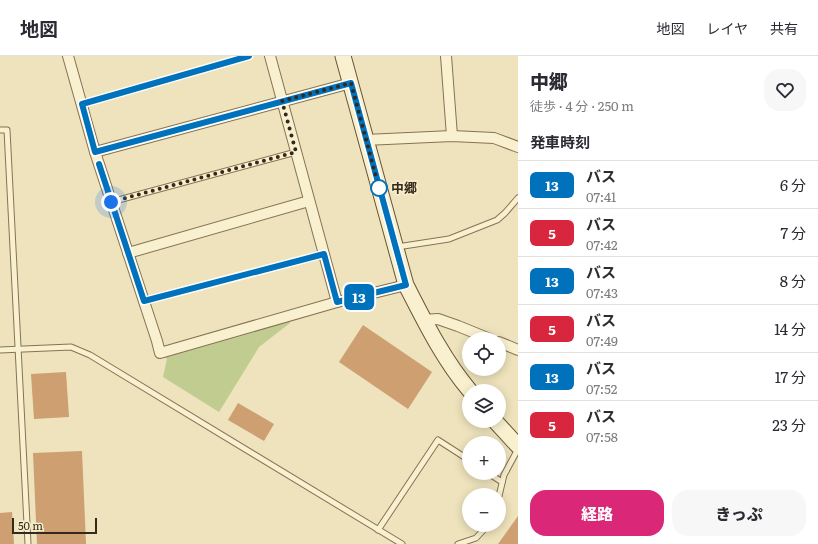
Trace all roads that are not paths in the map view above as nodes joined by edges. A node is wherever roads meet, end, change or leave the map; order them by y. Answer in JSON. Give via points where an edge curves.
{"nodes":[{"id":1,"x":68,"y":56,"type":"edge"},
{"id":2,"x":249,"y":56,"type":"edge"},
{"id":3,"x":270,"y":56,"type":"edge"},
{"id":4,"x":343,"y":56,"type":"edge"},
{"id":5,"x":446,"y":56,"type":"edge"},
{"id":6,"x":351,"y":83,"type":"junction"},
{"id":7,"x":282,"y":101,"type":"junction"},
{"id":8,"x":82,"y":104,"type":"junction"},
{"id":9,"x":0,"y":130,"type":"edge"},
{"id":10,"x":452,"y":136,"type":"junction"},
{"id":11,"x":366,"y":140,"type":"junction"},
{"id":12,"x":518,"y":147,"type":"edge"},
{"id":13,"x":95,"y":152,"type":"junction"},
{"id":14,"x":296,"y":152,"type":"junction"},
{"id":15,"x":518,"y":198,"type":"edge"},
{"id":16,"x":309,"y":201,"type":"junction"},
{"id":17,"x":111,"y":202,"type":"junction"},
{"id":18,"x":395,"y":248,"type":"junction"},
{"id":19,"x":128,"y":253,"type":"junction"},
{"id":20,"x":324,"y":254,"type":"junction"},
{"id":21,"x":406,"y":285,"type":"junction"},
{"id":22,"x":144,"y":301,"type":"junction"},
{"id":23,"x":337,"y":302,"type":"junction"},
{"id":24,"x":424,"y":320,"type":"junction"},
{"id":25,"x":473,"y":332,"type":"edge"},
{"id":26,"x":506,"y":345,"type":"edge"},
{"id":27,"x":19,"y":348,"type":"junction"},
{"id":28,"x":0,"y":350,"type":"edge"},
{"id":29,"x":518,"y":350,"type":"edge"},
{"id":30,"x":465,"y":384,"type":"edge"},
{"id":31,"x":501,"y":428,"type":"edge"},
{"id":32,"x":518,"y":448,"type":"edge"},
{"id":33,"x":462,"y":455,"type":"edge"},
{"id":34,"x":499,"y":480,"type":"edge"},
{"id":35,"x":502,"y":482,"type":"junction"},
{"id":36,"x":501,"y":488,"type":"edge"},
{"id":37,"x":378,"y":530,"type":"junction"},
{"id":38,"x":482,"y":532,"type":"edge"},
{"id":39,"x":28,"y":544,"type":"edge"},
{"id":40,"x":402,"y":544,"type":"edge"},
{"id":41,"x":458,"y":544,"type":"edge"}],
"edges":[{"from":1,"to":8,"type":"street"},
{"from":2,"to":8,"type":"lane"},
{"from":3,"to":7,"type":"street"},
{"from":4,"to":6,"type":"street"},
{"from":5,"to":10,"type":"street"},
{"from":6,"to":7,"type":"street"},
{"from":6,"to":11,"type":"street"},
{"from":7,"to":13,"type":"street"},
{"from":7,"to":14,"type":"street"},
{"from":8,"to":13,"type":"street"},
{"from":9,"to":27,"type":"lane","via":[[7,130]]},
{"from":10,"to":11,"type":"street"},
{"from":10,"to":12,"type":"street","via":[[494,138]]},
{"from":11,"to":18,"type":"street"},
{"from":13,"to":17,"type":"street"},
{"from":14,"to":16,"type":"street"},
{"from":14,"to":17,"type":"lane"},
{"from":15,"to":18,"type":"lane","via":[[497,220],[449,239]]},
{"from":16,"to":19,"type":"street"},
{"from":16,"to":20,"type":"street"},
{"from":17,"to":19,"type":"street"},
{"from":18,"to":21,"type":"street"},
{"from":19,"to":22,"type":"street"},
{"from":20,"to":22,"type":"lane"},
{"from":20,"to":23,"type":"street"},
{"from":21,"to":23,"type":"street"},
{"from":21,"to":24,"type":"street"},
{"from":22,"to":23,"type":"street","via":[[160,353]]},
{"from":24,"to":25,"type":"street","via":[[438,320]]},
{"from":24,"to":30,"type":"street","via":[[443,354]]},
{"from":26,"to":29,"type":"street"},
{"from":27,"to":28,"type":"lane"},
{"from":27,"to":37,"type":"lane","via":[[71,346],[90,355]]},
{"from":27,"to":39,"type":"lane"},
{"from":31,"to":32,"type":"street"},
{"from":32,"to":35,"type":"lane"},
{"from":33,"to":37,"type":"lane","via":[[438,440]]},
{"from":34,"to":35,"type":"lane"},
{"from":35,"to":36,"type":"lane"},
{"from":37,"to":40,"type":"lane"},
{"from":38,"to":41,"type":"lane","via":[[476,538]]}]}
